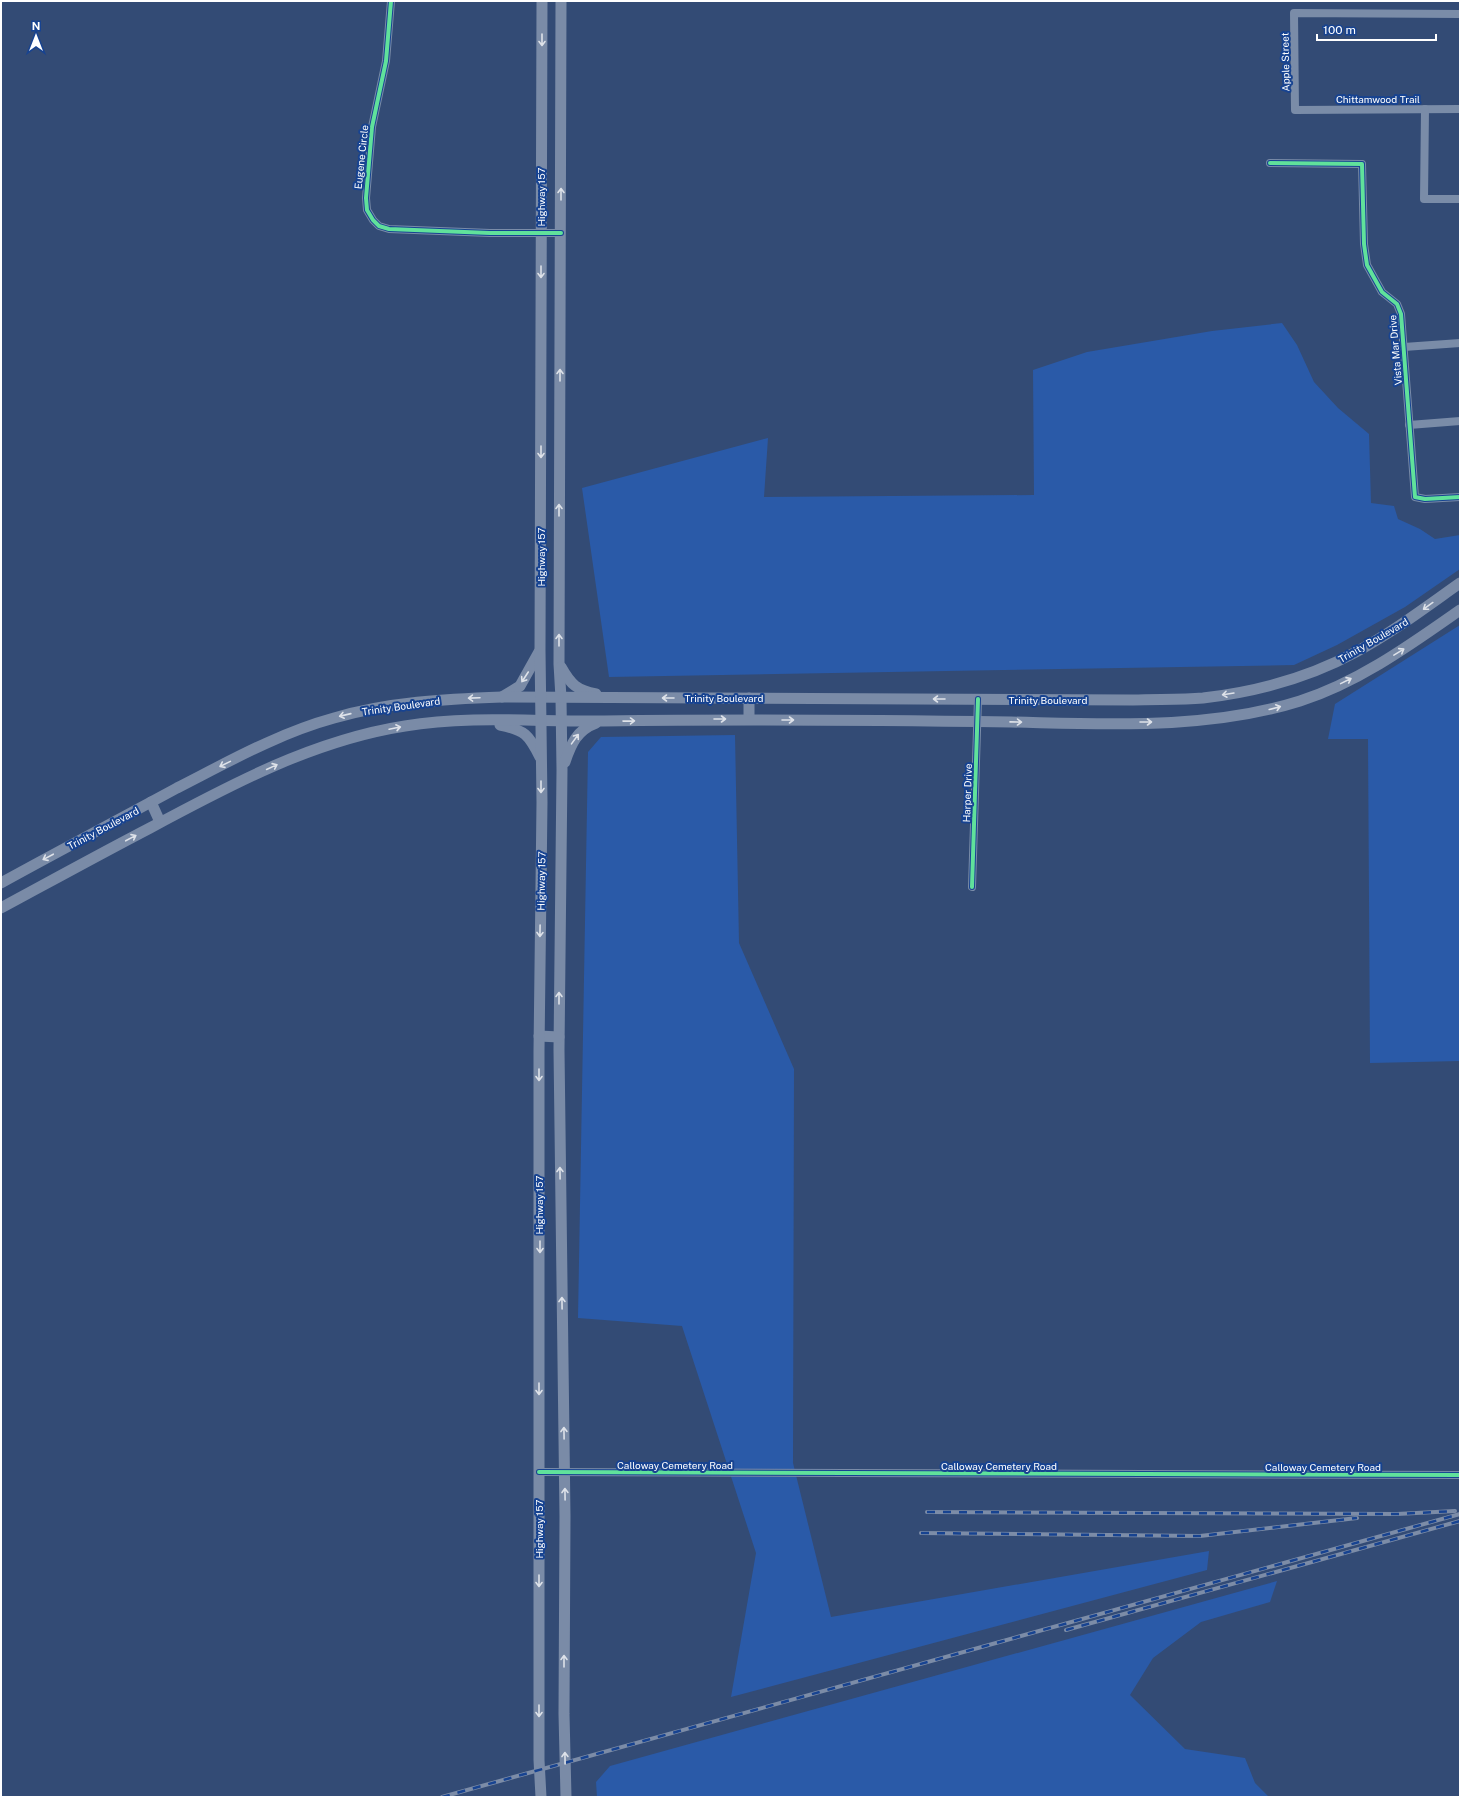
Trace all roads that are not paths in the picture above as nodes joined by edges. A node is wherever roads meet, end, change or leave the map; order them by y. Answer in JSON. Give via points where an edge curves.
{"nodes":[{"id":1,"x":391,"y":1,"type":"edge"},
{"id":2,"x":542,"y":1,"type":"edge"},
{"id":3,"x":561,"y":1,"type":"edge"},
{"id":4,"x":1460,"y":14,"type":"edge"},
{"id":5,"x":1424,"y":109,"type":"junction"},
{"id":6,"x":1460,"y":109,"type":"edge"},
{"id":7,"x":1295,"y":110,"type":"joint"},
{"id":8,"x":1270,"y":163,"type":"dead end"},
{"id":9,"x":1460,"y":199,"type":"edge"},
{"id":10,"x":540,"y":233,"type":"junction"},
{"id":11,"x":561,"y":233,"type":"junction"},
{"id":12,"x":1460,"y":343,"type":"edge"},
{"id":13,"x":1404,"y":347,"type":"junction"},
{"id":14,"x":1460,"y":421,"type":"edge"},
{"id":15,"x":1409,"y":425,"type":"junction"},
{"id":16,"x":1460,"y":497,"type":"edge"},
{"id":17,"x":1460,"y":583,"type":"edge"},
{"id":18,"x":1460,"y":610,"type":"edge"},
{"id":19,"x":540,"y":650,"type":"junction"},
{"id":20,"x":559,"y":664,"type":"junction"},
{"id":21,"x":502,"y":698,"type":"junction"},
{"id":22,"x":561,"y":698,"type":"junction"},
{"id":23,"x":608,"y":698,"type":"junction"},
{"id":24,"x":749,"y":698,"type":"junction"},
{"id":25,"x":541,"y":699,"type":"junction"},
{"id":26,"x":978,"y":699,"type":"junction"},
{"id":27,"x":480,"y":720,"type":"junction"},
{"id":28,"x":541,"y":720,"type":"junction"},
{"id":29,"x":749,"y":720,"type":"junction"},
{"id":30,"x":562,"y":721,"type":"junction"},
{"id":31,"x":604,"y":721,"type":"junction"},
{"id":32,"x":977,"y":721,"type":"junction"},
{"id":33,"x":541,"y":759,"type":"junction"},
{"id":34,"x":562,"y":770,"type":"junction"},
{"id":35,"x":151,"y":802,"type":"junction"},
{"id":36,"x":160,"y":822,"type":"junction"},
{"id":37,"x":1,"y":883,"type":"edge"},
{"id":38,"x":972,"y":887,"type":"dead end"},
{"id":39,"x":1,"y":908,"type":"edge"},
{"id":40,"x":539,"y":1036,"type":"junction"},
{"id":41,"x":559,"y":1037,"type":"junction"},
{"id":42,"x":539,"y":1472,"type":"junction"},
{"id":43,"x":564,"y":1472,"type":"junction"},
{"id":44,"x":1460,"y":1476,"type":"edge"},
{"id":45,"x":541,"y":1797,"type":"edge"},
{"id":46,"x":566,"y":1797,"type":"edge"}],
"edges":[{"from":1,"to":10,"type":"street","name":"Eugene Circle","via":[[386,61],[372,127],[366,172],[366,210],[379,226],[388,229]]},
{"from":2,"to":10,"type":"main road","name":"Highway 157","one_way":true},
{"from":11,"to":3,"type":"main road","name":"Highway 157","one_way":true},
{"from":4,"to":7,"type":"street","name":"Apple Street","via":[[1294,13]]},
{"from":5,"to":6,"type":"street","name":"Chittamwood Trail"},
{"from":5,"to":7,"type":"street","name":"Chittamwood Trail"},
{"from":5,"to":9,"type":"street","via":[[1424,200]]},
{"from":8,"to":13,"type":"street","name":"Vista Mar Drive","via":[[1362,164],[1367,265],[1382,292],[1397,304],[1402,314]]},
{"from":10,"to":11,"type":"street","name":"Eugene Circle"},
{"from":10,"to":19,"type":"main road","name":"Highway 157","one_way":true},
{"from":20,"to":11,"type":"main road","name":"Highway 157","one_way":true},
{"from":12,"to":13,"type":"street"},
{"from":13,"to":15,"type":"street","name":"Vista Mar Drive"},
{"from":14,"to":15,"type":"street"},
{"from":15,"to":16,"type":"street","name":"Vista Mar Drive","via":[[1415,497],[1425,500]]},
{"from":17,"to":26,"type":"main road","name":"Trinity Boulevard","one_way":true,"via":[[1356,652],[1268,686],[1203,698]]},
{"from":32,"to":18,"type":"main road","name":"Trinity Boulevard","one_way":true,"via":[[1180,722],[1216,720],[1287,704],[1328,690],[1365,672],[1407,648]]},
{"from":19,"to":21,"type":"main road","one_way":true,"via":[[520,686]]},
{"from":19,"to":25,"type":"main road","name":"Highway 157"},
{"from":20,"to":22,"type":"main road","name":"Highway 157"},
{"from":20,"to":23,"type":"main road","via":[[570,682],[583,691]]},
{"from":21,"to":25,"type":"main road","name":"Trinity Boulevard"},
{"from":21,"to":35,"type":"main road","name":"Trinity Boulevard","one_way":true,"via":[[424,701],[334,718],[281,736]]},
{"from":22,"to":23,"type":"main road","name":"Trinity Boulevard"},
{"from":22,"to":25,"type":"main road","name":"Trinity Boulevard"},
{"from":22,"to":30,"type":"main road","name":"Highway 157"},
{"from":24,"to":23,"type":"main road","name":"Trinity Boulevard","one_way":true},
{"from":26,"to":24,"type":"main road","name":"Trinity Boulevard","one_way":true},
{"from":24,"to":29,"type":"main road"},
{"from":25,"to":28,"type":"main road","name":"Highway 157"},
{"from":26,"to":32,"type":"street","name":"Harper Drive"},
{"from":27,"to":28,"type":"main road","name":"Trinity Boulevard"},
{"from":27,"to":33,"type":"main road","via":[[517,728],[530,737]]},
{"from":36,"to":27,"type":"main road","name":"Trinity Boulevard","one_way":true,"via":[[289,759],[348,740],[406,725]]},
{"from":28,"to":30,"type":"main road","name":"Trinity Boulevard"},
{"from":28,"to":33,"type":"main road","name":"Highway 157"},
{"from":31,"to":29,"type":"main road","name":"Trinity Boulevard","one_way":true},
{"from":29,"to":32,"type":"main road","name":"Trinity Boulevard","one_way":true},
{"from":30,"to":31,"type":"main road","name":"Trinity Boulevard"},
{"from":30,"to":34,"type":"main road","name":"Highway 157"},
{"from":34,"to":31,"type":"main road","one_way":true,"via":[[572,743],[581,731]]},
{"from":32,"to":38,"type":"street","name":"Harper Drive"},
{"from":33,"to":40,"type":"main road","name":"Highway 157","one_way":true},
{"from":41,"to":34,"type":"main road","name":"Highway 157","one_way":true},
{"from":35,"to":36,"type":"main road"},
{"from":35,"to":37,"type":"main road","name":"Trinity Boulevard","one_way":true},
{"from":39,"to":36,"type":"main road","name":"Trinity Boulevard","one_way":true},
{"from":40,"to":41,"type":"main road"},
{"from":40,"to":42,"type":"main road","name":"Highway 157","one_way":true},
{"from":43,"to":41,"type":"main road","name":"Highway 157","one_way":true},
{"from":42,"to":43,"type":"street","name":"Calloway Cemetery Road"},
{"from":42,"to":45,"type":"main road","name":"Highway 157","one_way":true},
{"from":43,"to":44,"type":"street","name":"Calloway Cemetery Road"},
{"from":46,"to":43,"type":"main road","name":"Highway 157","one_way":true}]}
